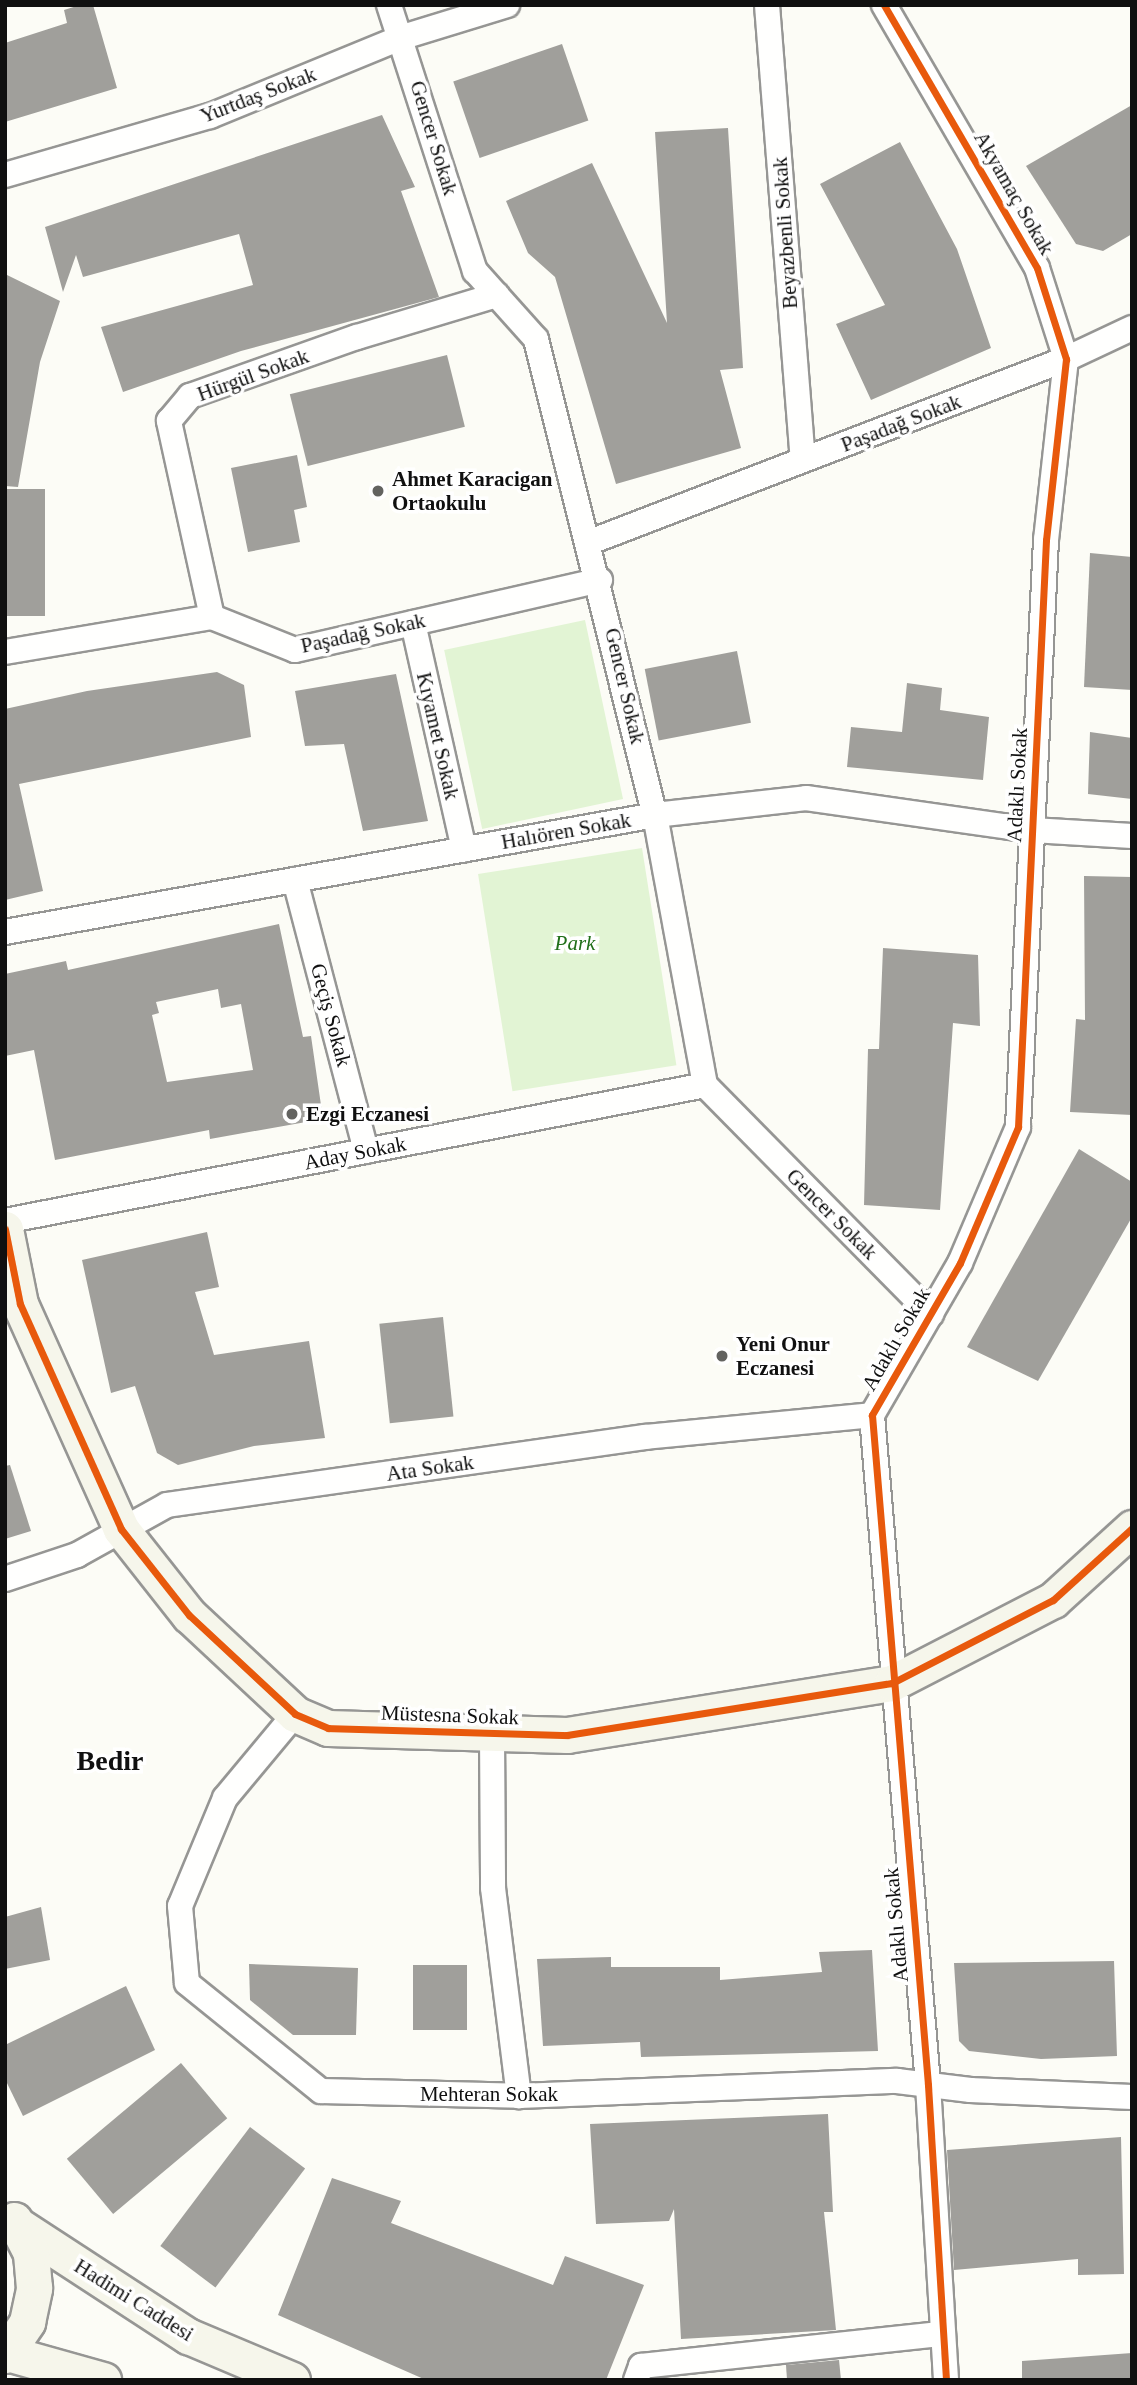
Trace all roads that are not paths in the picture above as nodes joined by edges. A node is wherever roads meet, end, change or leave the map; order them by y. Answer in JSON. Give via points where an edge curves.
{"nodes":[{"id":1,"x":389,"y":5,"type":"edge"},
{"id":2,"x":507,"y":5,"type":"edge"},
{"id":3,"x":767,"y":5,"type":"edge"},
{"id":4,"x":884,"y":5,"type":"edge"},
{"id":5,"x":403,"y":37,"type":"junction"},
{"id":6,"x":5,"y":175,"type":"edge"},
{"id":7,"x":497,"y":295,"type":"junction"},
{"id":8,"x":1132,"y":328,"type":"edge"},
{"id":9,"x":1066,"y":359,"type":"junction"},
{"id":10,"x":1063,"y":413,"type":"joint"},
{"id":11,"x":803,"y":460,"type":"junction"},
{"id":12,"x":590,"y":542,"type":"junction"},
{"id":13,"x":600,"y":580,"type":"junction"},
{"id":14,"x":212,"y":617,"type":"junction"},
{"id":15,"x":413,"y":623,"type":"junction"},
{"id":16,"x":5,"y":652,"type":"edge"},
{"id":17,"x":655,"y":815,"type":"junction"},
{"id":18,"x":1032,"y":831,"type":"junction"},
{"id":19,"x":1132,"y":836,"type":"edge"},
{"id":20,"x":464,"y":849,"type":"junction"},
{"id":21,"x":296,"y":880,"type":"junction"},
{"id":22,"x":5,"y":932,"type":"edge"},
{"id":23,"x":705,"y":1085,"type":"junction"},
{"id":24,"x":366,"y":1151,"type":"junction"},
{"id":25,"x":5,"y":1221,"type":"edge"},
{"id":26,"x":5,"y":1229,"type":"edge"},
{"id":27,"x":13,"y":1306,"type":"edge"},
{"id":28,"x":931,"y":1314,"type":"junction"},
{"id":29,"x":872,"y":1415,"type":"junction"},
{"id":30,"x":1132,"y":1528,"type":"edge"},
{"id":31,"x":121,"y":1529,"type":"junction"},
{"id":32,"x":5,"y":1579,"type":"edge"},
{"id":33,"x":892,"y":1683,"type":"junction"},
{"id":34,"x":295,"y":1714,"type":"junction"},
{"id":35,"x":492,"y":1735,"type":"junction"},
{"id":36,"x":928,"y":2085,"type":"junction"},
{"id":37,"x":519,"y":2096,"type":"junction"},
{"id":38,"x":1132,"y":2097,"type":"edge"},
{"id":39,"x":12,"y":2218,"type":"edge"},
{"id":40,"x":942,"y":2334,"type":"junction"},
{"id":41,"x":6,"y":2354,"type":"edge"},
{"id":42,"x":103,"y":2380,"type":"edge"},
{"id":43,"x":292,"y":2380,"type":"edge"},
{"id":44,"x":636,"y":2380,"type":"edge"},
{"id":45,"x":946,"y":2380,"type":"edge"}],
"edges":[{"from":1,"to":5,"type":"street","name":"Gencer Sokak"},
{"from":2,"to":5,"type":"street","name":"Yurtdaş Sokak"},
{"from":3,"to":11,"type":"street","name":"Beyazbenli Sokak"},
{"from":4,"to":9,"type":"street","name":"Akyamaç Sokak","via":[[1038,268]]},
{"from":5,"to":6,"type":"street","name":"Yurtdaş Sokak","via":[[210,116]]},
{"from":5,"to":7,"type":"street","name":"Gencer Sokak","via":[[475,271]]},
{"from":7,"to":12,"type":"street","name":"Gencer Sokak","via":[[536,339]]},
{"from":7,"to":14,"type":"street","name":"Hürgül Sokak","via":[[357,337],[190,396],[169,421]]},
{"from":8,"to":9,"type":"street","name":"Paşadağ Sokak"},
{"from":9,"to":10,"type":"street","name":"Akyamaç Sokak"},
{"from":9,"to":11,"type":"street","name":"Paşadağ Sokak"},
{"from":10,"to":18,"type":"street","name":"Adaklı Sokak","via":[[1046,540]]},
{"from":11,"to":12,"type":"street","name":"Paşadağ Sokak"},
{"from":12,"to":13,"type":"street","name":"Gencer Sokak"},
{"from":13,"to":15,"type":"street","name":"Paşadağ Sokak"},
{"from":13,"to":17,"type":"street","name":"Gencer Sokak"},
{"from":14,"to":15,"type":"street","name":"Paşadağ Sokak","via":[[295,650]]},
{"from":14,"to":16,"type":"street"},
{"from":15,"to":20,"type":"street","name":"Kıyamet Sokak"},
{"from":17,"to":18,"type":"street","name":"Halıören Sokak","via":[[806,798]]},
{"from":17,"to":20,"type":"street","name":"Halıören Sokak"},
{"from":17,"to":23,"type":"street","name":"Gencer Sokak"},
{"from":18,"to":19,"type":"street","name":"Halıören Sokak"},
{"from":18,"to":28,"type":"street","name":"Adaklı Sokak","via":[[1018,1127],[960,1263]]},
{"from":20,"to":21,"type":"street","name":"Halıören Sokak"},
{"from":21,"to":22,"type":"street","name":"Halıören Sokak"},
{"from":21,"to":24,"type":"street","name":"Geçiş Sokak"},
{"from":23,"to":24,"type":"street","name":"Aday Sokak"},
{"from":23,"to":28,"type":"street","name":"Gencer Sokak"},
{"from":24,"to":25,"type":"street","name":"Aday Sokak"},
{"from":26,"to":27,"type":"street","name":"Müstesna Sokak"},
{"from":27,"to":31,"type":"street","name":"Müstesna Sokak"},
{"from":28,"to":29,"type":"street","name":"Adaklı Sokak"},
{"from":29,"to":31,"type":"street","name":"Ata Sokak","via":[[645,1437],[167,1505]]},
{"from":29,"to":33,"type":"street","name":"Adaklı Sokak"},
{"from":30,"to":33,"type":"street","name":"Müstesna Sokak","via":[[1053,1600]]},
{"from":31,"to":32,"type":"street","name":"Ata Sokak","via":[[77,1555]]},
{"from":31,"to":34,"type":"street","name":"Müstesna Sokak","via":[[189,1615]]},
{"from":33,"to":35,"type":"street","name":"Müstesna Sokak","via":[[567,1735]]},
{"from":33,"to":36,"type":"street","name":"Adaklı Sokak"},
{"from":34,"to":35,"type":"street","name":"Müstesna Sokak","via":[[328,1728]]},
{"from":34,"to":37,"type":"street","name":"Mehteran Sokak","via":[[225,1798],[180,1906],[187,1983],[321,2091]]},
{"from":35,"to":37,"type":"street","via":[[493,1888]]},
{"from":36,"to":37,"type":"street","name":"Mehteran Sokak","via":[[897,2081]]},
{"from":36,"to":38,"type":"street","name":"Mehteran Sokak"},
{"from":36,"to":40,"type":"street","name":"Adaklı Sokak"},
{"from":39,"to":41,"type":"street","via":[[31,2253],[34,2288],[27,2322]]},
{"from":39,"to":43,"type":"street","name":"Hadimi Caddesi","via":[[188,2336]]},
{"from":40,"to":44,"type":"street","via":[[641,2366]]},
{"from":40,"to":45,"type":"street","name":"Adaklı Sokak"},
{"from":41,"to":42,"type":"street"}]}
